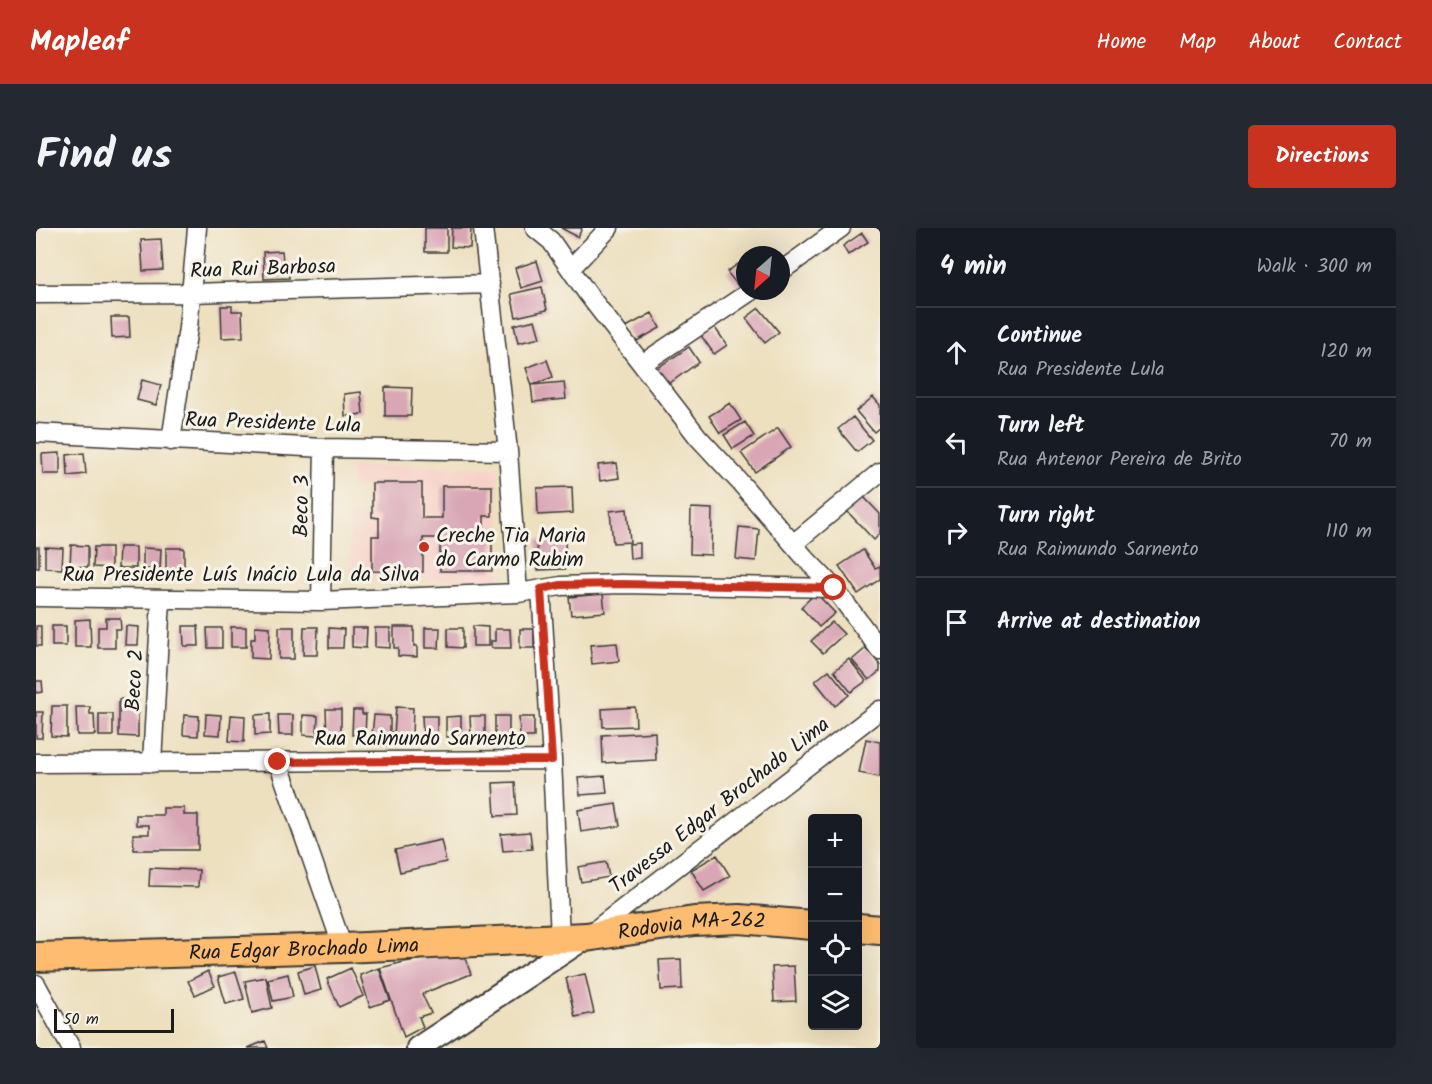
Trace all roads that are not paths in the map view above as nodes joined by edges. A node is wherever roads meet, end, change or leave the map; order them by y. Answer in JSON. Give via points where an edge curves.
{"nodes":[{"id":1,"x":197,"y":228,"type":"edge"},
{"id":2,"x":483,"y":228,"type":"edge"},
{"id":3,"x":535,"y":228,"type":"edge"},
{"id":4,"x":609,"y":228,"type":"edge"},
{"id":5,"x":841,"y":228,"type":"edge"},
{"id":6,"x":790,"y":265,"type":"edge"},
{"id":7,"x":571,"y":268,"type":"junction"},
{"id":8,"x":490,"y":284,"type":"junction"},
{"id":9,"x":192,"y":293,"type":"junction"},
{"id":10,"x":36,"y":294,"type":"edge"},
{"id":11,"x":738,"y":300,"type":"edge"},
{"id":12,"x":642,"y":364,"type":"junction"},
{"id":13,"x":36,"y":433,"type":"edge"},
{"id":14,"x":171,"y":441,"type":"junction"},
{"id":15,"x":324,"y":448,"type":"junction"},
{"id":16,"x":508,"y":451,"type":"junction"},
{"id":17,"x":880,"y":472,"type":"edge"},
{"id":18,"x":793,"y":544,"type":"junction"},
{"id":19,"x":834,"y":588,"type":"junction"},
{"id":20,"x":541,"y":589,"type":"junction"},
{"id":21,"x":518,"y":593,"type":"junction"},
{"id":22,"x":36,"y":597,"type":"edge"},
{"id":23,"x":161,"y":599,"type":"junction"},
{"id":24,"x":321,"y":601,"type":"junction"},
{"id":25,"x":880,"y":650,"type":"edge"},
{"id":26,"x":880,"y":710,"type":"edge"},
{"id":27,"x":552,"y":760,"type":"junction"},
{"id":28,"x":278,"y":762,"type":"junction"},
{"id":29,"x":152,"y":763,"type":"junction"},
{"id":30,"x":36,"y":764,"type":"edge"},
{"id":31,"x":808,"y":925,"type":"edge"},
{"id":32,"x":862,"y":928,"type":"edge"},
{"id":33,"x":880,"y":930,"type":"edge"},
{"id":34,"x":572,"y":937,"type":"junction"},
{"id":35,"x":343,"y":948,"type":"junction"},
{"id":36,"x":36,"y":957,"type":"edge"},
{"id":37,"x":36,"y":984,"type":"edge"},
{"id":38,"x":71,"y":1048,"type":"edge"},
{"id":39,"x":418,"y":1048,"type":"edge"}],
"edges":[{"from":1,"to":9,"type":"street"},
{"from":2,"to":8,"type":"street"},
{"from":3,"to":7,"type":"street","via":[[551,241]]},
{"from":4,"to":7,"type":"street"},
{"from":5,"to":6,"type":"street"},
{"from":7,"to":12,"type":"street"},
{"from":8,"to":9,"type":"street","name":"Rua Rui Barbosa"},
{"from":8,"to":16,"type":"street"},
{"from":9,"to":10,"type":"street","name":"Rua Rui Barbosa"},
{"from":9,"to":14,"type":"street"},
{"from":11,"to":12,"type":"street"},
{"from":12,"to":18,"type":"street","via":[[698,437]]},
{"from":13,"to":14,"type":"street","name":"Rua Presidente Lula"},
{"from":14,"to":15,"type":"street","name":"Rua Presidente Lula"},
{"from":15,"to":16,"type":"street","name":"Rua Presidente Lula"},
{"from":15,"to":24,"type":"street","name":"Beco 3"},
{"from":16,"to":21,"type":"street"},
{"from":17,"to":18,"type":"street"},
{"from":18,"to":19,"type":"street"},
{"from":19,"to":20,"type":"street","via":[[621,584]]},
{"from":19,"to":25,"type":"street"},
{"from":20,"to":21,"type":"street"},
{"from":20,"to":27,"type":"street"},
{"from":21,"to":24,"type":"street","name":"Rua Presidente Luís Inácio Lula da Silva"},
{"from":22,"to":23,"type":"street","name":"Rua Presidente Luís Inácio Lula da Silva"},
{"from":23,"to":24,"type":"street","name":"Rua Presidente Luís Inácio Lula da Silva"},
{"from":23,"to":29,"type":"street","name":"Beco 2"},
{"from":26,"to":34,"type":"street","name":"Travessa Edgar Brochado Lima"},
{"from":27,"to":28,"type":"street","name":"Rua Raimundo Sarnento"},
{"from":27,"to":34,"type":"street"},
{"from":28,"to":29,"type":"street","name":"Rua Raimundo Sarnento"},
{"from":28,"to":35,"type":"street"},
{"from":29,"to":30,"type":"street","name":"Rua Raimundo Sarnento"},
{"from":31,"to":34,"type":"main road","name":"Rodovia MA-262","via":[[739,919],[694,921]]},
{"from":32,"to":33,"type":"main road"},
{"from":34,"to":35,"type":"main road","name":"Rua Edgar Brochado Lima"},
{"from":34,"to":39,"type":"street"},
{"from":35,"to":36,"type":"main road","name":"Rua Edgar Brochado Lima"},
{"from":37,"to":38,"type":"street"}]}
